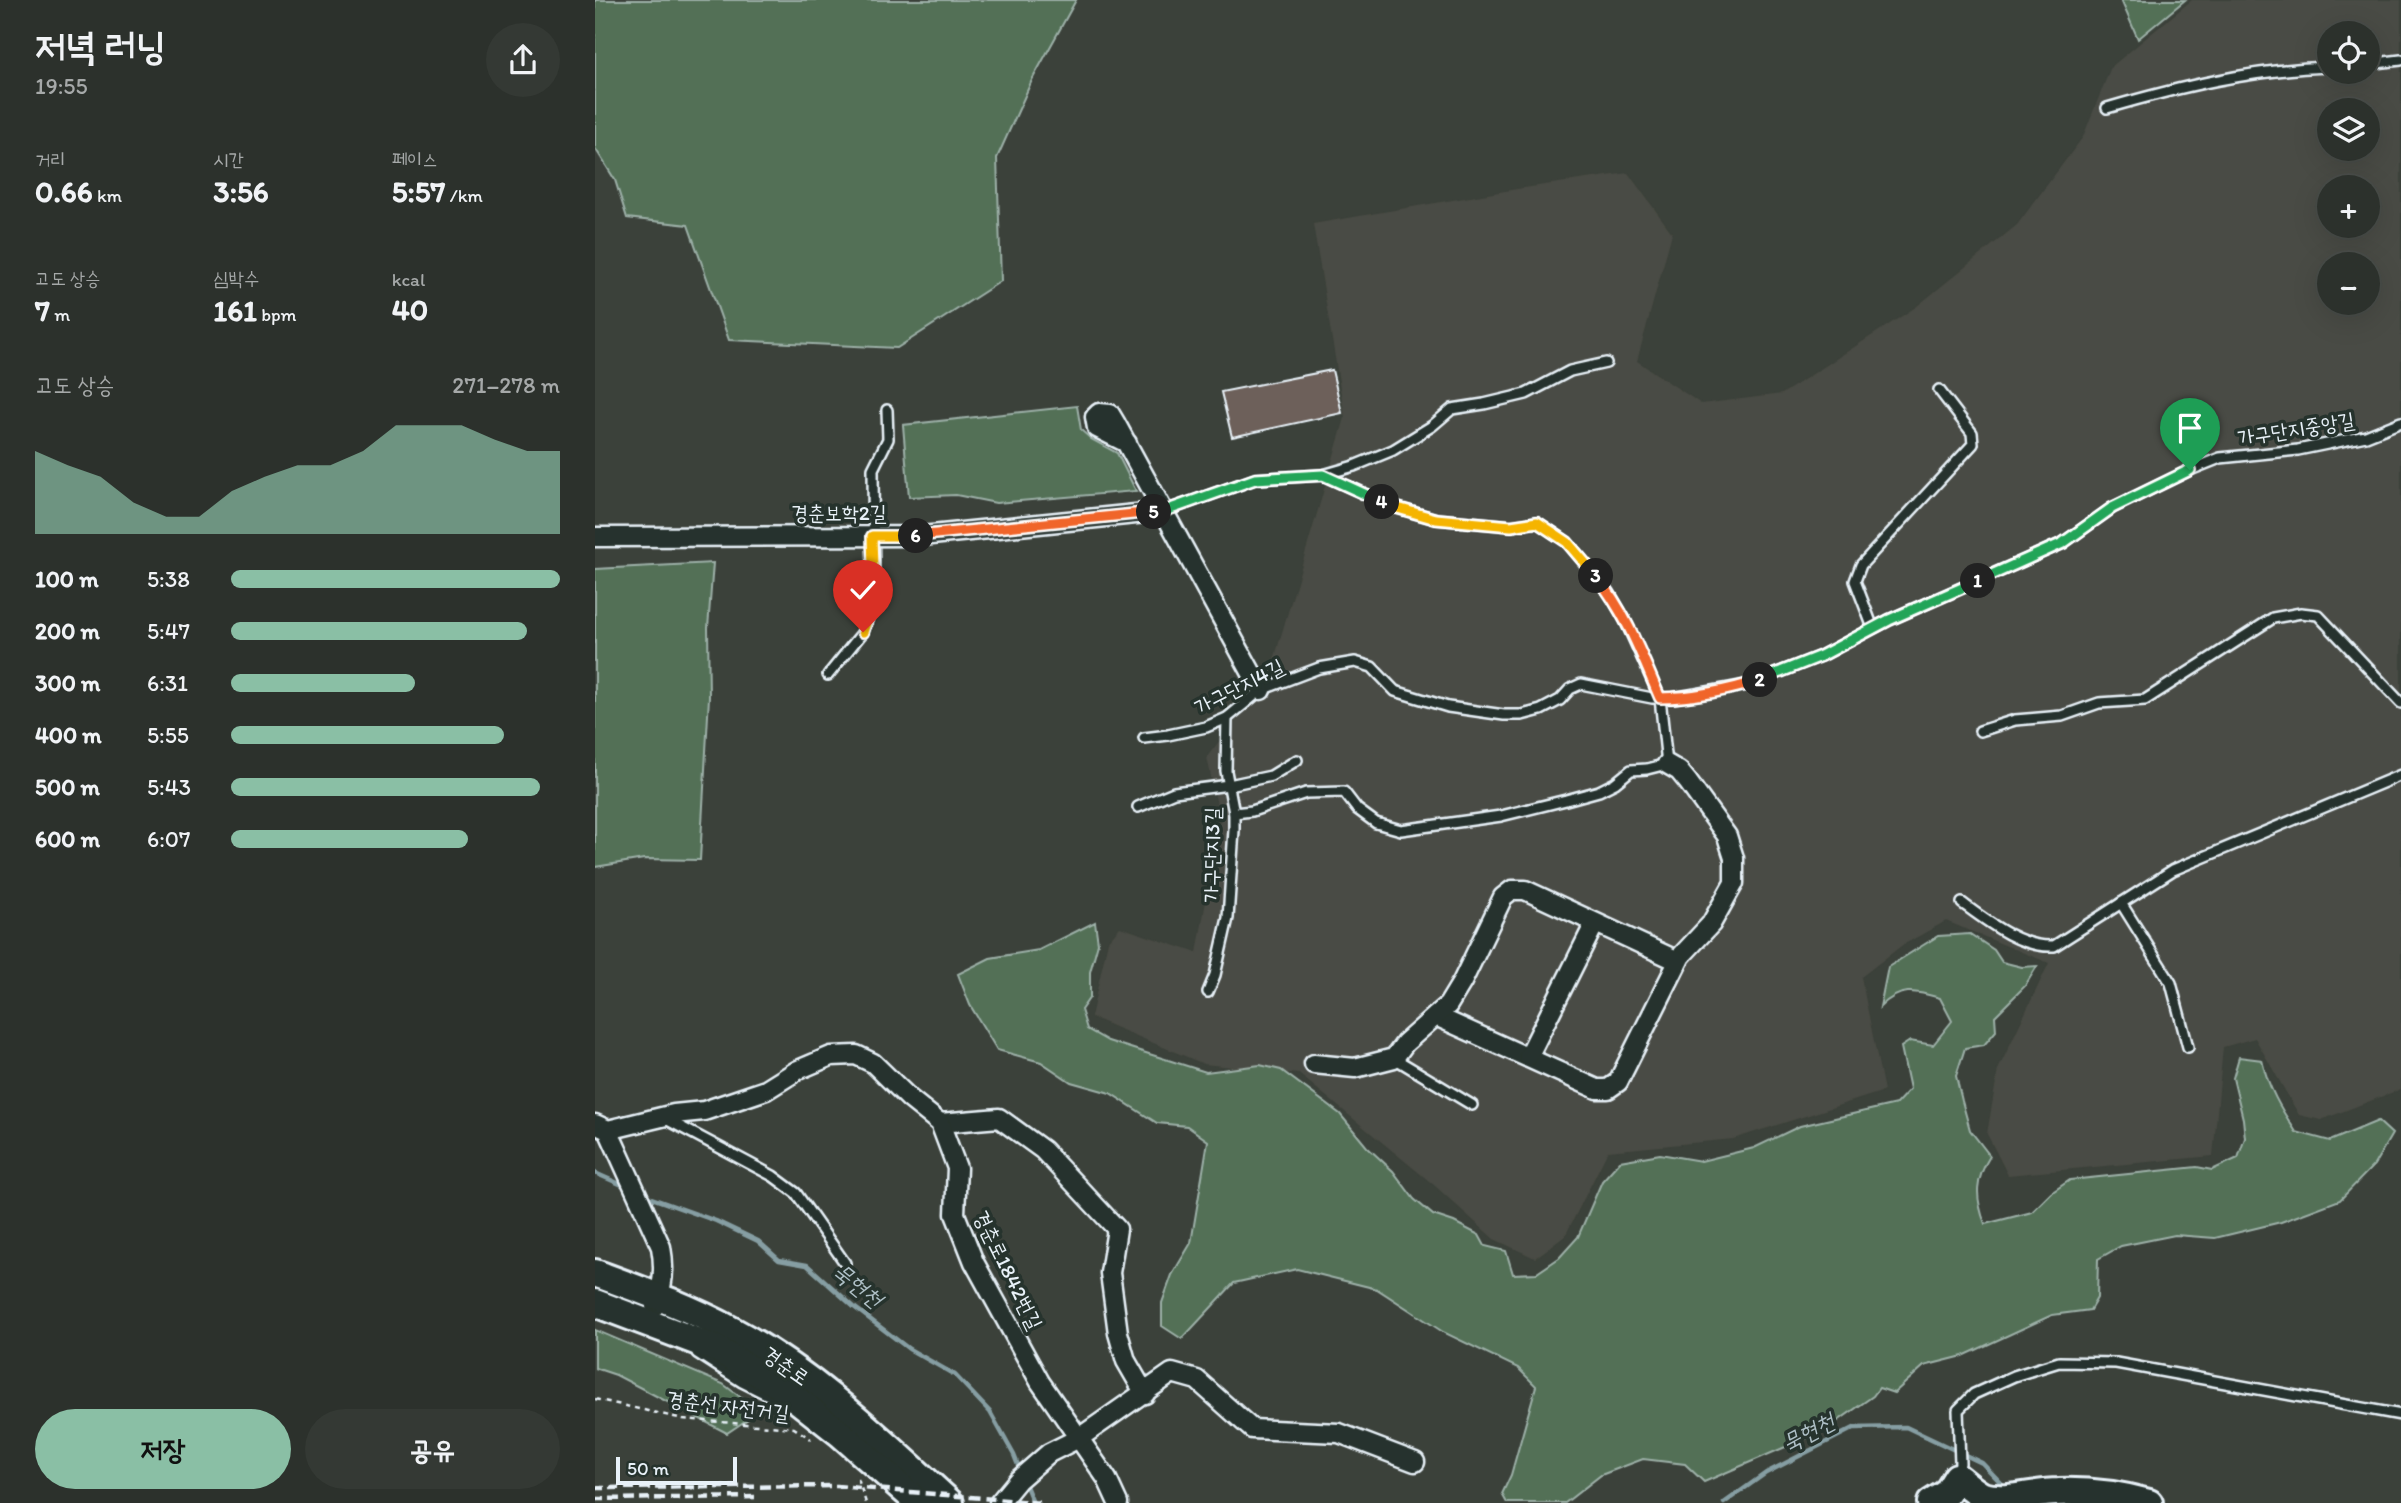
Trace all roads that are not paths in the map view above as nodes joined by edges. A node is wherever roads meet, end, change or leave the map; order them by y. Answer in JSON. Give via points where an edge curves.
{"nodes":[{"id":1,"x":2401,"y":60,"type":"edge"},
{"id":2,"x":2380,"y":63,"type":"edge"},
{"id":3,"x":2317,"y":67,"type":"edge"},
{"id":4,"x":2107,"y":108,"type":"dead end"},
{"id":5,"x":1607,"y":363,"type":"dead end"},
{"id":6,"x":1939,"y":390,"type":"dead end"},
{"id":7,"x":887,"y":410,"type":"dead end"},
{"id":8,"x":2401,"y":422,"type":"edge"},
{"id":9,"x":1127,"y":443,"type":"dead end"},
{"id":10,"x":1323,"y":475,"type":"junction"},
{"id":11,"x":1165,"y":511,"type":"junction"},
{"id":12,"x":872,"y":536,"type":"junction"},
{"id":13,"x":595,"y":537,"type":"edge"},
{"id":14,"x":1873,"y":628,"type":"junction"},
{"id":15,"x":828,"y":675,"type":"dead end"},
{"id":16,"x":1261,"y":690,"type":"junction"},
{"id":17,"x":1660,"y":698,"type":"junction"},
{"id":18,"x":2401,"y":702,"type":"edge"},
{"id":19,"x":1227,"y":718,"type":"junction"},
{"id":20,"x":1980,"y":731,"type":"dead end"},
{"id":21,"x":1144,"y":738,"type":"dead end"},
{"id":22,"x":1297,"y":760,"type":"dead end"},
{"id":23,"x":1667,"y":764,"type":"junction"},
{"id":24,"x":2401,"y":775,"type":"edge"},
{"id":25,"x":1229,"y":785,"type":"junction"},
{"id":26,"x":1138,"y":807,"type":"dead end"},
{"id":27,"x":1234,"y":813,"type":"junction"},
{"id":28,"x":1962,"y":903,"type":"dead end"},
{"id":29,"x":2121,"y":903,"type":"junction"},
{"id":30,"x":1595,"y":923,"type":"junction"},
{"id":31,"x":1678,"y":961,"type":"junction"},
{"id":32,"x":1208,"y":992,"type":"dead end"},
{"id":33,"x":1436,"y":1016,"type":"junction"},
{"id":34,"x":2189,"y":1047,"type":"dead end"},
{"id":35,"x":1528,"y":1057,"type":"junction"},
{"id":36,"x":1394,"y":1058,"type":"junction"},
{"id":37,"x":1314,"y":1064,"type":"dead end"},
{"id":38,"x":1472,"y":1105,"type":"dead end"},
{"id":39,"x":662,"y":1117,"type":"junction"},
{"id":40,"x":940,"y":1123,"type":"junction"},
{"id":41,"x":601,"y":1127,"type":"edge"},
{"id":42,"x":845,"y":1263,"type":"dead end"},
{"id":43,"x":595,"y":1273,"type":"edge"},
{"id":44,"x":659,"y":1297,"type":"junction"},
{"id":45,"x":595,"y":1303,"type":"edge"},
{"id":46,"x":648,"y":1322,"type":"junction"},
{"id":47,"x":1145,"y":1394,"type":"junction"},
{"id":48,"x":2401,"y":1415,"type":"edge"},
{"id":49,"x":1079,"y":1438,"type":"junction"},
{"id":50,"x":1415,"y":1462,"type":"dead end"},
{"id":51,"x":1958,"y":1470,"type":"junction"},
{"id":52,"x":919,"y":1503,"type":"edge"},
{"id":53,"x":950,"y":1503,"type":"edge"},
{"id":54,"x":999,"y":1503,"type":"edge"},
{"id":55,"x":1118,"y":1503,"type":"edge"},
{"id":56,"x":1931,"y":1503,"type":"edge"},
{"id":57,"x":2149,"y":1503,"type":"edge"}],
"edges":[{"from":1,"to":2,"type":"lane"},
{"from":3,"to":4,"type":"lane","via":[[2244,75]]},
{"from":5,"to":10,"type":"lane","via":[[1570,371],[1526,394],[1452,408],[1394,450]]},
{"from":6,"to":14,"type":"lane","via":[[1972,433],[1973,444],[1861,565],[1855,581]]},
{"from":7,"to":12,"type":"lane","via":[[888,439],[873,468]]},
{"from":8,"to":14,"type":"lane","name":"가구단지중앙길","via":[[2365,436],[2298,450],[2220,458],[2112,508],[2063,543]]},
{"from":9,"to":11,"type":"street"},
{"from":10,"to":11,"type":"lane","via":[[1255,479]]},
{"from":10,"to":17,"type":"lane","via":[[1394,507],[1436,519],[1511,526],[1537,522],[1567,542],[1609,592]]},
{"from":11,"to":12,"type":"street","name":"경춘보학2길","via":[[922,536]]},
{"from":11,"to":16,"type":"street"},
{"from":12,"to":13,"type":"street","name":"경춘보학2길"},
{"from":12,"to":15,"type":"lane","via":[[874,598],[863,632]]},
{"from":14,"to":17,"type":"lane","name":"가구단지중앙길","via":[[1821,656],[1747,685]]},
{"from":16,"to":17,"type":"lane","name":"가구단지4길","via":[[1319,668],[1355,662],[1372,667],[1395,691],[1448,707],[1504,715],[1541,710],[1581,684]]},
{"from":16,"to":19,"type":"lane","name":"가구단지4길"},
{"from":17,"to":23,"type":"lane"},
{"from":18,"to":20,"type":"lane","via":[[2318,615],[2301,613],[2273,618],[2145,700],[2099,703],[2062,716],[2015,720]]},
{"from":19,"to":21,"type":"lane","name":"가구단지4길","via":[[1206,727]]},
{"from":19,"to":25,"type":"lane","name":"가구단지3길"},
{"from":22,"to":25,"type":"lane","via":[[1271,776]]},
{"from":23,"to":27,"type":"lane","via":[[1631,770],[1599,791],[1566,800],[1437,826],[1401,830],[1376,823],[1343,792],[1306,793]]},
{"from":23,"to":31,"type":"street","via":[[1679,771],[1705,803],[1727,836],[1734,858],[1734,883],[1711,924]]},
{"from":24,"to":29,"type":"lane","via":[[2173,870]]},
{"from":25,"to":26,"type":"lane","via":[[1174,792]]},
{"from":25,"to":27,"type":"lane","name":"가구단지3길"},
{"from":27,"to":32,"type":"lane","name":"가구단지3길","via":[[1228,918]]},
{"from":28,"to":29,"type":"lane","via":[[1988,922],[2040,947],[2054,946]]},
{"from":29,"to":34,"type":"lane","via":[[2171,983]]},
{"from":30,"to":31,"type":"street"},
{"from":30,"to":33,"type":"street","via":[[1525,890],[1512,890],[1503,897],[1462,982]]},
{"from":30,"to":35,"type":"street"},
{"from":31,"to":35,"type":"street","via":[[1618,1083],[1597,1089]]},
{"from":33,"to":35,"type":"street"},
{"from":33,"to":36,"type":"street"},
{"from":36,"to":37,"type":"street","via":[[1356,1068]]},
{"from":36,"to":38,"type":"lane"},
{"from":39,"to":40,"type":"street","via":[[704,1111],[766,1090],[831,1056],[856,1055],[873,1063]]},
{"from":39,"to":41,"type":"street"},
{"from":39,"to":42,"type":"lane","via":[[796,1192]]},
{"from":40,"to":47,"type":"street","via":[[999,1118],[1043,1150],[1117,1229],[1110,1273],[1118,1333],[1126,1361]]},
{"from":40,"to":49,"type":"street","name":"경춘로1842번길","via":[[957,1168],[955,1214],[975,1262],[1040,1382]]},
{"from":41,"to":44,"type":"street","via":[[661,1247],[664,1262]]},
{"from":43,"to":44,"type":"street","name":"경춘로"},
{"from":44,"to":46,"type":"street"},
{"from":44,"to":53,"type":"street","name":"경춘로","via":[[734,1331],[797,1372]]},
{"from":45,"to":46,"type":"street","name":"경춘로"},
{"from":46,"to":52,"type":"street","name":"경춘로","via":[[717,1349],[780,1386],[820,1431]]},
{"from":47,"to":49,"type":"street"},
{"from":47,"to":50,"type":"street","via":[[1172,1373],[1198,1380],[1252,1429],[1339,1433]]},
{"from":48,"to":51,"type":"lane","via":[[2116,1363],[2059,1362],[1974,1394],[1958,1410]]},
{"from":49,"to":54,"type":"street","via":[[1049,1453]]},
{"from":49,"to":55,"type":"street","name":"경춘로1842번길"},
{"from":51,"to":56,"type":"street","via":[[1947,1493]]},
{"from":51,"to":57,"type":"street","via":[[1983,1496],[2005,1500],[2059,1492]]}]}
